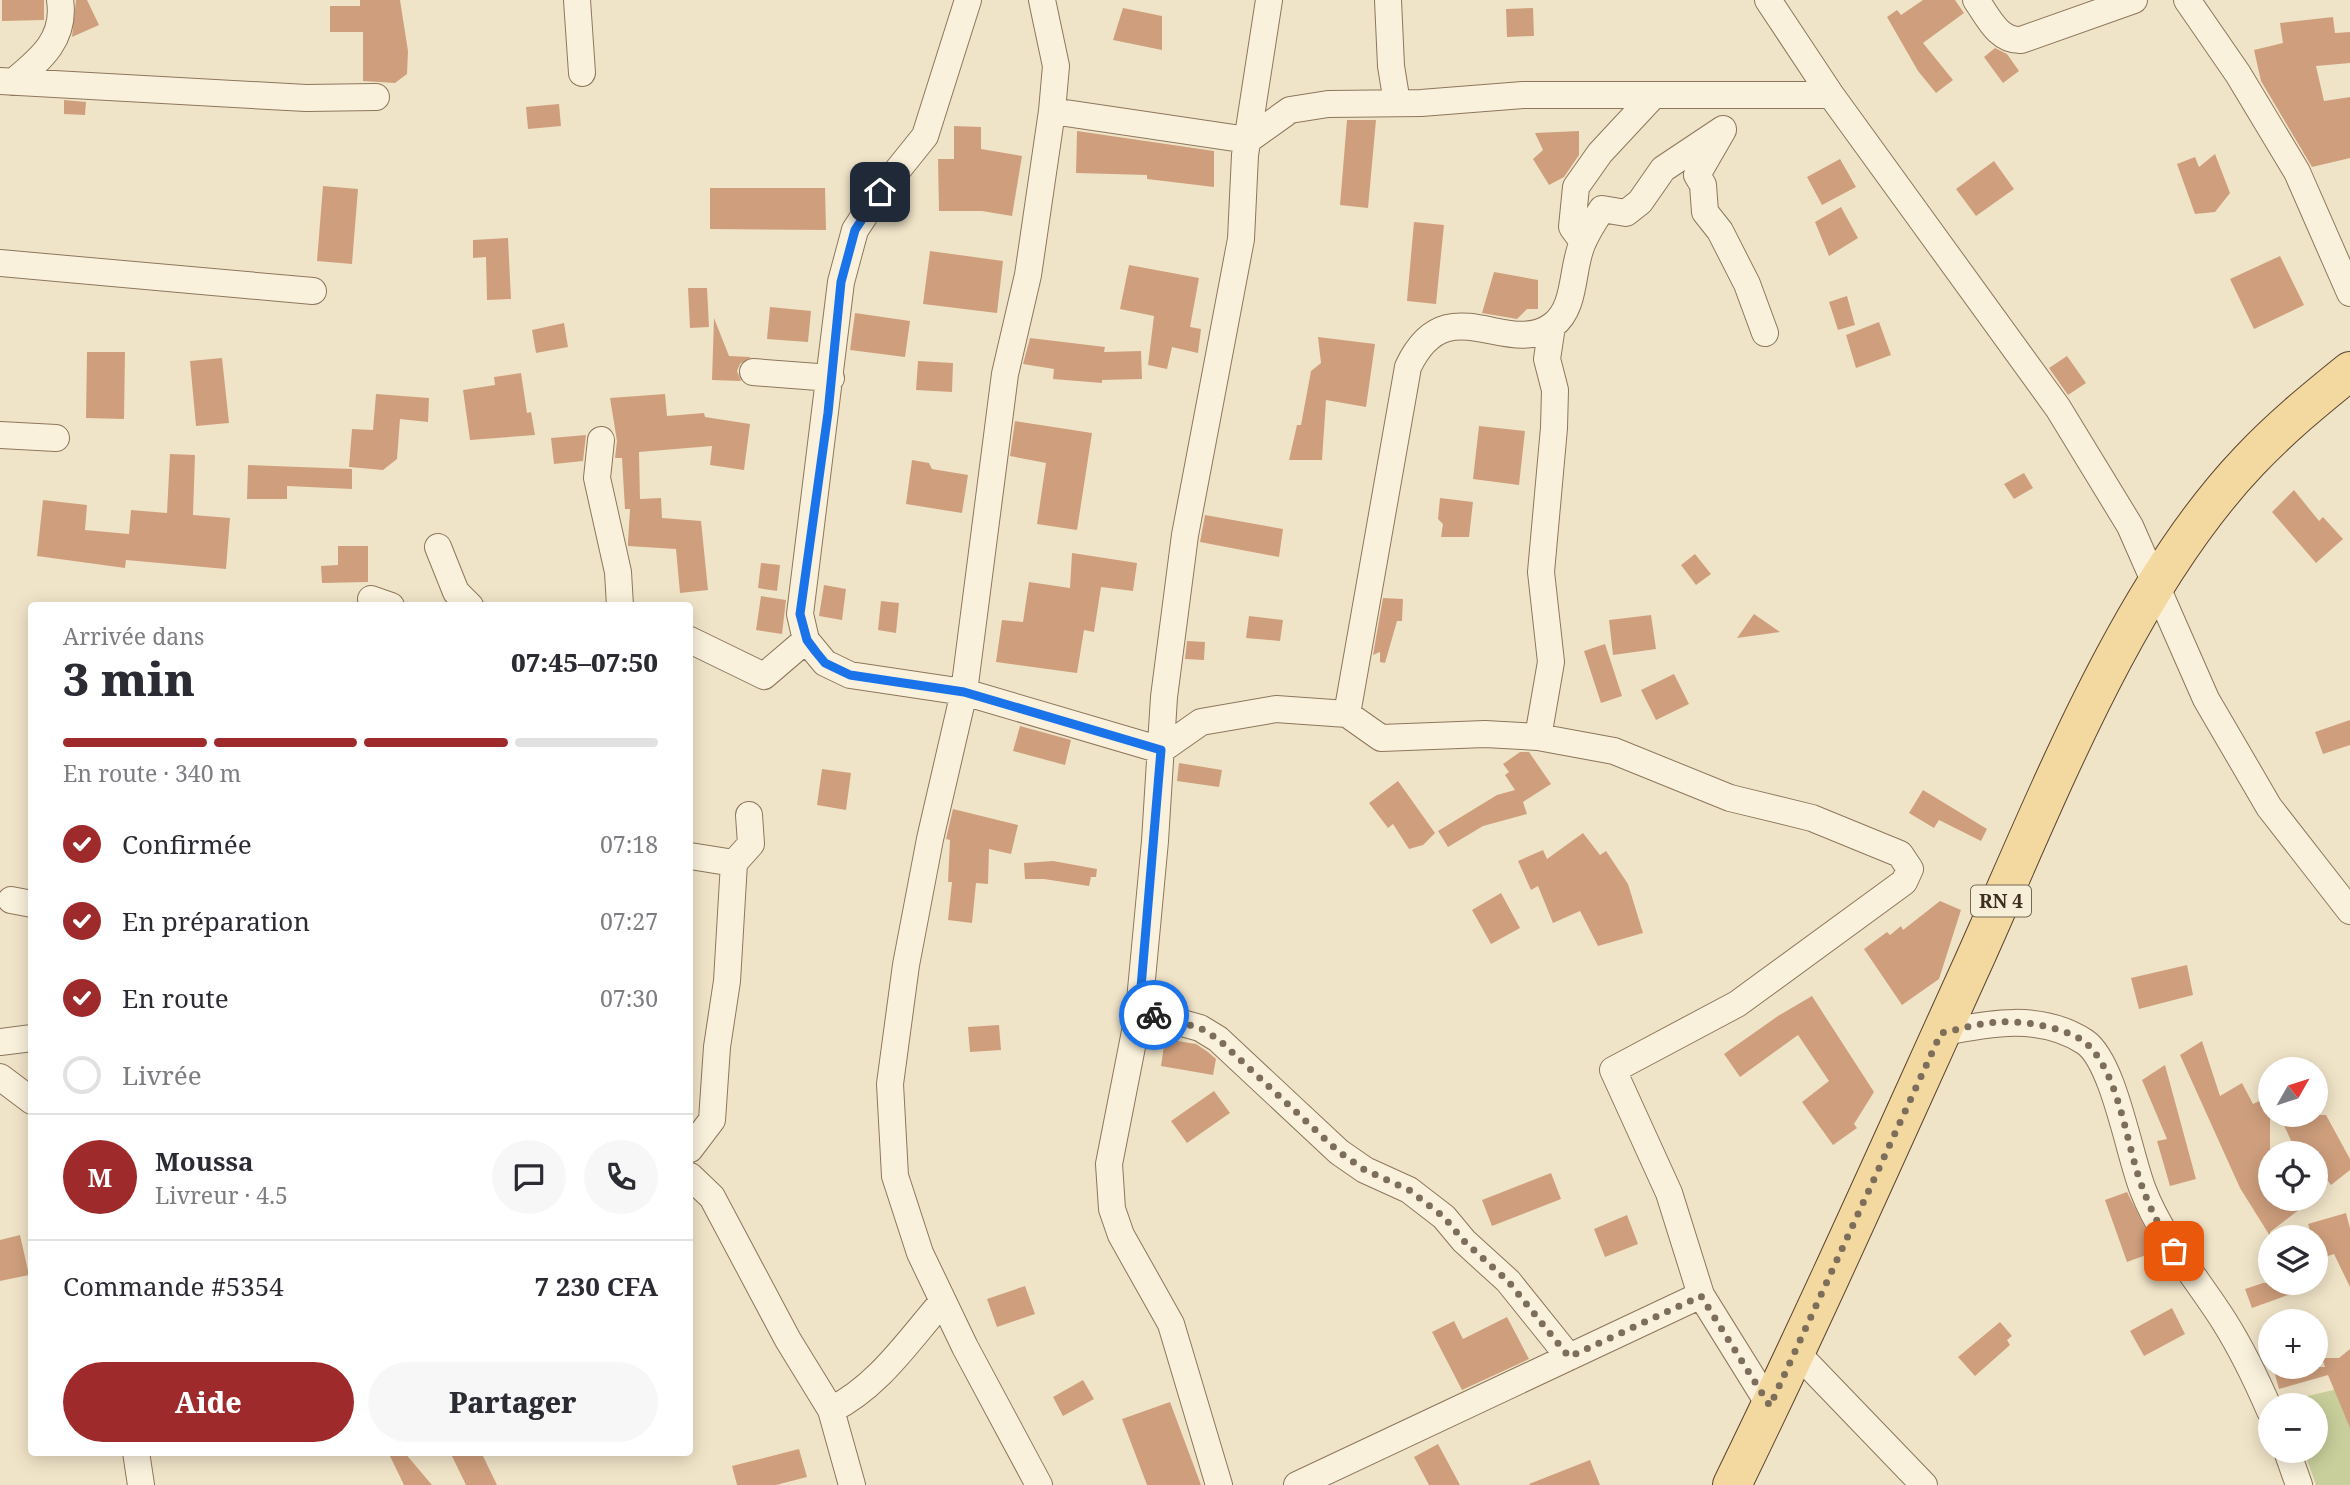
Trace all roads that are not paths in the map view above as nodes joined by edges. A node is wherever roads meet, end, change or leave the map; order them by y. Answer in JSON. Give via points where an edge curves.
{"nodes":[{"id":1,"x":60,"y":0,"type":"edge"},
{"id":2,"x":577,"y":0,"type":"edge"},
{"id":3,"x":968,"y":0,"type":"edge"},
{"id":4,"x":1042,"y":0,"type":"edge"},
{"id":5,"x":1269,"y":0,"type":"edge"},
{"id":6,"x":1388,"y":0,"type":"edge"},
{"id":7,"x":1768,"y":0,"type":"edge"},
{"id":8,"x":1976,"y":0,"type":"edge"},
{"id":9,"x":2134,"y":0,"type":"edge"},
{"id":10,"x":2187,"y":0,"type":"edge"},
{"id":11,"x":2207,"y":11,"type":"edge"},
{"id":12,"x":582,"y":73,"type":"dead end"},
{"id":13,"x":7,"y":81,"type":"edge"},
{"id":14,"x":1256,"y":82,"type":"junction"},
{"id":15,"x":1654,"y":95,"type":"junction"},
{"id":16,"x":1734,"y":95,"type":"junction"},
{"id":17,"x":1831,"y":95,"type":"junction"},
{"id":18,"x":376,"y":97,"type":"dead end"},
{"id":19,"x":1397,"y":103,"type":"junction"},
{"id":20,"x":1290,"y":110,"type":"junction"},
{"id":21,"x":1052,"y":111,"type":"junction"},
{"id":22,"x":1723,"y":129,"type":"junction"},
{"id":23,"x":1248,"y":140,"type":"junction"},
{"id":24,"x":1583,"y":242,"type":"junction"},
{"id":25,"x":0,"y":263,"type":"edge"},
{"id":26,"x":313,"y":290,"type":"dead end"},
{"id":27,"x":2350,"y":293,"type":"edge"},
{"id":28,"x":1552,"y":326,"type":"junction"},
{"id":29,"x":1765,"y":333,"type":"dead end"},
{"id":30,"x":2350,"y":371,"type":"edge"},
{"id":31,"x":753,"y":372,"type":"dead end"},
{"id":32,"x":831,"y":379,"type":"junction"},
{"id":33,"x":0,"y":435,"type":"edge"},
{"id":34,"x":56,"y":438,"type":"dead end"},
{"id":35,"x":601,"y":440,"type":"dead end"},
{"id":36,"x":438,"y":547,"type":"dead end"},
{"id":37,"x":2158,"y":584,"type":"junction"},
{"id":38,"x":466,"y":602,"type":"edge"},
{"id":39,"x":620,"y":602,"type":"edge"},
{"id":40,"x":807,"y":640,"type":"junction"},
{"id":41,"x":693,"y":641,"type":"edge"},
{"id":42,"x":964,"y":692,"type":"junction"},
{"id":43,"x":1346,"y":713,"type":"junction"},
{"id":44,"x":1538,"y":737,"type":"junction"},
{"id":45,"x":1161,"y":750,"type":"junction"},
{"id":46,"x":749,"y":815,"type":"dead end"},
{"id":47,"x":693,"y":856,"type":"edge"},
{"id":48,"x":734,"y":863,"type":"junction"},
{"id":49,"x":2347,"y":904,"type":"edge"},
{"id":50,"x":1139,"y":1011,"type":"junction"},
{"id":51,"x":1941,"y":1033,"type":"junction"},
{"id":52,"x":28,"y":1038,"type":"edge"},
{"id":53,"x":0,"y":1042,"type":"edge"},
{"id":54,"x":0,"y":1077,"type":"edge"},
{"id":55,"x":28,"y":1098,"type":"edge"},
{"id":56,"x":693,"y":1145,"type":"edge"},
{"id":57,"x":693,"y":1179,"type":"edge"},
{"id":58,"x":1701,"y":1296,"type":"junction"},
{"id":59,"x":943,"y":1300,"type":"junction"},
{"id":60,"x":1795,"y":1352,"type":"junction"},
{"id":61,"x":1569,"y":1357,"type":"junction"},
{"id":62,"x":2261,"y":1393,"type":"edge"},
{"id":63,"x":1770,"y":1406,"type":"junction"},
{"id":64,"x":831,"y":1410,"type":"junction"},
{"id":65,"x":137,"y":1456,"type":"edge"},
{"id":66,"x":2291,"y":1463,"type":"edge"},
{"id":67,"x":141,"y":1485,"type":"edge"},
{"id":68,"x":852,"y":1485,"type":"edge"},
{"id":69,"x":1039,"y":1485,"type":"edge"},
{"id":70,"x":1219,"y":1485,"type":"edge"},
{"id":71,"x":1297,"y":1485,"type":"edge"},
{"id":72,"x":1731,"y":1485,"type":"edge"},
{"id":73,"x":1924,"y":1485,"type":"edge"},
{"id":74,"x":2299,"y":1485,"type":"edge"}],
"edges":[{"from":1,"to":13,"type":"street","via":[[57,39],[43,57]]},
{"from":2,"to":12,"type":"street"},
{"from":3,"to":32,"type":"street","via":[[925,136],[855,230],[841,282]]},
{"from":4,"to":21,"type":"street","via":[[1056,65]]},
{"from":5,"to":14,"type":"street"},
{"from":6,"to":19,"type":"street"},
{"from":7,"to":17,"type":"street"},
{"from":8,"to":9,"type":"street","via":[[2000,33],[2021,40]]},
{"from":10,"to":11,"type":"street"},
{"from":11,"to":27,"type":"street","via":[[2238,74],[2297,172]]},
{"from":13,"to":18,"type":"street","via":[[294,98]]},
{"from":14,"to":20,"type":"street"},
{"from":14,"to":23,"type":"street"},
{"from":15,"to":16,"type":"street"},
{"from":15,"to":19,"type":"street","via":[[1523,95]]},
{"from":15,"to":24,"type":"street","via":[[1600,153],[1576,187],[1572,227]]},
{"from":16,"to":17,"type":"street"},
{"from":16,"to":22,"type":"street"},
{"from":17,"to":37,"type":"street","via":[[2058,408],[2130,526]]},
{"from":19,"to":20,"type":"street","via":[[1328,104]]},
{"from":20,"to":23,"type":"street"},
{"from":21,"to":23,"type":"street"},
{"from":21,"to":42,"type":"street","via":[[1028,275],[1005,374]]},
{"from":22,"to":24,"type":"street","via":[[1663,169],[1640,202],[1626,213],[1602,209]]},
{"from":22,"to":29,"type":"street","via":[[1697,175],[1703,185],[1705,212],[1720,230],[1747,284]]},
{"from":23,"to":45,"type":"street","via":[[1241,239],[1185,536]]},
{"from":24,"to":28,"type":"street","via":[[1572,273],[1568,305]]},
{"from":25,"to":26,"type":"street"},
{"from":28,"to":43,"type":"street","via":[[1512,333],[1456,324],[1416,350],[1408,367]]},
{"from":28,"to":44,"type":"street","via":[[1547,359],[1555,390],[1554,428],[1541,572],[1551,662]]},
{"from":30,"to":37,"type":"main road","number":"RN 4","via":[[2298,412],[2246,463]]},
{"from":31,"to":32,"type":"street"},
{"from":32,"to":40,"type":"street","via":[[800,614]]},
{"from":33,"to":34,"type":"street"},
{"from":35,"to":39,"type":"street","via":[[597,478],[618,572]]},
{"from":36,"to":38,"type":"street","via":[[456,592]]},
{"from":37,"to":49,"type":"street","via":[[2206,699],[2269,807]]},
{"from":37,"to":51,"type":"main road","number":"RN 4","via":[[2090,707]]},
{"from":40,"to":41,"type":"street","via":[[764,676]]},
{"from":40,"to":42,"type":"street","via":[[825,663],[850,675]]},
{"from":42,"to":45,"type":"street"},
{"from":42,"to":59,"type":"street","via":[[909,952],[890,1084],[895,1176],[920,1253]]},
{"from":43,"to":44,"type":"street","via":[[1381,738]]},
{"from":43,"to":45,"type":"street","via":[[1276,709],[1202,722]]},
{"from":44,"to":58,"type":"street","via":[[1614,751],[1730,798],[1812,818],[1900,854],[1910,869],[1904,882],[1737,1004],[1613,1070],[1669,1193]]},
{"from":45,"to":50,"type":"street"},
{"from":46,"to":48,"type":"street","via":[[751,844]]},
{"from":47,"to":48,"type":"street"},
{"from":48,"to":56,"type":"street","via":[[712,1120]]},
{"from":50,"to":61,"type":"street","via":[[1200,1028],[1218,1039],[1339,1152],[1409,1190],[1444,1217],[1508,1281]]},
{"from":50,"to":70,"type":"street","via":[[1109,1164],[1112,1209],[1121,1235],[1171,1324]]},
{"from":51,"to":60,"type":"main road","number":"RN 4"},
{"from":51,"to":62,"type":"street","via":[[2018,1021],[2087,1043],[2103,1063],[2142,1188],[2159,1226],[2225,1322]]},
{"from":52,"to":53,"type":"street"},
{"from":54,"to":55,"type":"street"},
{"from":57,"to":64,"type":"street","via":[[712,1197]]},
{"from":58,"to":61,"type":"street"},
{"from":58,"to":63,"type":"street"},
{"from":59,"to":64,"type":"street","via":[[872,1383]]},
{"from":59,"to":69,"type":"street"},
{"from":60,"to":63,"type":"main road","number":"RN 4"},
{"from":60,"to":73,"type":"street"},
{"from":61,"to":71,"type":"street"},
{"from":63,"to":72,"type":"main road","number":"RN 4"},
{"from":64,"to":68,"type":"street"},
{"from":65,"to":67,"type":"street"},
{"from":66,"to":74,"type":"street"}]}
